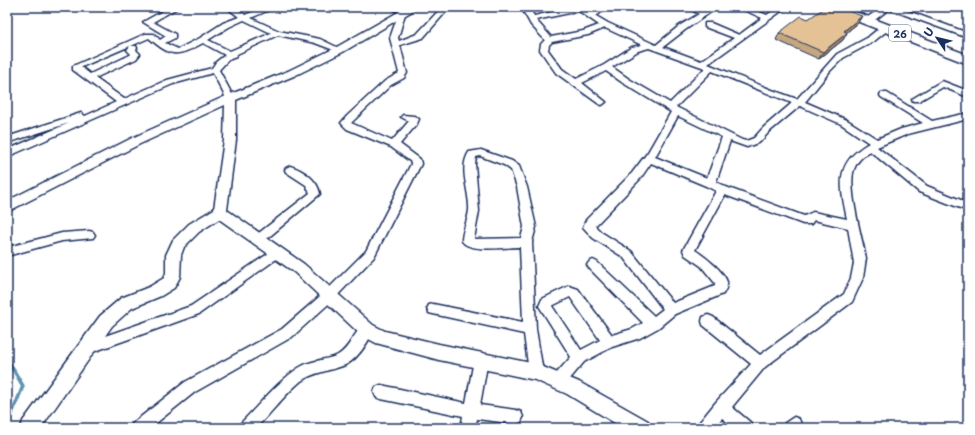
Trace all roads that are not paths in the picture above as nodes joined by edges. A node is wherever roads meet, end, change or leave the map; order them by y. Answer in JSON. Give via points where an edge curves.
{"nodes":[{"id":1,"x":175,"y":7,"type":"edge"},
{"id":2,"x":272,"y":7,"type":"edge"},
{"id":3,"x":392,"y":7,"type":"edge"},
{"id":4,"x":446,"y":7,"type":"edge"},
{"id":5,"x":525,"y":7,"type":"edge"},
{"id":6,"x":604,"y":7,"type":"edge"},
{"id":7,"x":690,"y":7,"type":"edge"},
{"id":8,"x":714,"y":7,"type":"edge"},
{"id":9,"x":741,"y":7,"type":"edge"},
{"id":10,"x":783,"y":7,"type":"edge"},
{"id":11,"x":832,"y":7,"type":"edge"},
{"id":12,"x":887,"y":7,"type":"edge"},
{"id":13,"x":890,"y":7,"type":"edge"},
{"id":14,"x":233,"y":8,"type":"edge"},
{"id":15,"x":579,"y":8,"type":"edge"},
{"id":16,"x":407,"y":11,"type":"edge"},
{"id":17,"x":704,"y":13,"type":"junction"},
{"id":18,"x":590,"y":16,"type":"junction"},
{"id":19,"x":243,"y":18,"type":"junction"},
{"id":20,"x":768,"y":18,"type":"junction"},
{"id":21,"x":532,"y":19,"type":"junction"},
{"id":22,"x":868,"y":21,"type":"junction"},
{"id":23,"x":605,"y":25,"type":"junction"},
{"id":24,"x":708,"y":25,"type":"dead end"},
{"id":25,"x":885,"y":28,"type":"junction"},
{"id":26,"x":277,"y":33,"type":"junction"},
{"id":27,"x":968,"y":36,"type":"edge"},
{"id":28,"x":740,"y":38,"type":"junction"},
{"id":29,"x":204,"y":40,"type":"junction"},
{"id":30,"x":549,"y":40,"type":"junction"},
{"id":31,"x":160,"y":43,"type":"junction"},
{"id":32,"x":396,"y":44,"type":"junction"},
{"id":33,"x":649,"y":45,"type":"junction"},
{"id":34,"x":133,"y":48,"type":"dead end"},
{"id":35,"x":657,"y":48,"type":"junction"},
{"id":36,"x":339,"y":50,"type":"junction"},
{"id":37,"x":233,"y":55,"type":"junction"},
{"id":38,"x":968,"y":60,"type":"edge"},
{"id":39,"x":706,"y":65,"type":"junction"},
{"id":40,"x":606,"y":67,"type":"junction"},
{"id":41,"x":215,"y":70,"type":"junction"},
{"id":42,"x":89,"y":78,"type":"junction"},
{"id":43,"x":576,"y":83,"type":"junction"},
{"id":44,"x":968,"y":94,"type":"edge"},
{"id":45,"x":884,"y":95,"type":"dead end"},
{"id":46,"x":230,"y":98,"type":"junction"},
{"id":47,"x":916,"y":99,"type":"dead end"},
{"id":48,"x":602,"y":102,"type":"dead end"},
{"id":49,"x":798,"y":102,"type":"junction"},
{"id":50,"x":123,"y":103,"type":"junction"},
{"id":51,"x":674,"y":109,"type":"junction"},
{"id":52,"x":107,"y":110,"type":"junction"},
{"id":53,"x":968,"y":116,"type":"edge"},
{"id":54,"x":406,"y":117,"type":"dead end"},
{"id":55,"x":931,"y":124,"type":"junction"},
{"id":56,"x":727,"y":136,"type":"junction"},
{"id":57,"x":7,"y":140,"type":"edge"},
{"id":58,"x":872,"y":144,"type":"junction"},
{"id":59,"x":394,"y":145,"type":"junction"},
{"id":60,"x":7,"y":154,"type":"edge"},
{"id":61,"x":649,"y":158,"type":"junction"},
{"id":62,"x":290,"y":170,"type":"dead end"},
{"id":63,"x":710,"y":183,"type":"junction"},
{"id":64,"x":722,"y":190,"type":"junction"},
{"id":65,"x":7,"y":206,"type":"edge"},
{"id":66,"x":968,"y":207,"type":"edge"},
{"id":67,"x":220,"y":212,"type":"junction"},
{"id":68,"x":854,"y":225,"type":"junction"},
{"id":69,"x":89,"y":235,"type":"dead end"},
{"id":70,"x":259,"y":239,"type":"junction"},
{"id":71,"x":526,"y":242,"type":"junction"},
{"id":72,"x":8,"y":252,"type":"edge"},
{"id":73,"x":278,"y":252,"type":"junction"},
{"id":74,"x":593,"y":265,"type":"dead end"},
{"id":75,"x":330,"y":295,"type":"junction"},
{"id":76,"x":433,"y":309,"type":"dead end"},
{"id":77,"x":672,"y":310,"type":"junction"},
{"id":78,"x":708,"y":321,"type":"dead end"},
{"id":79,"x":653,"y":324,"type":"junction"},
{"id":80,"x":530,"y":329,"type":"junction"},
{"id":81,"x":367,"y":330,"type":"junction"},
{"id":82,"x":609,"y":342,"type":"junction"},
{"id":83,"x":87,"y":348,"type":"junction"},
{"id":84,"x":579,"y":358,"type":"junction"},
{"id":85,"x":481,"y":360,"type":"junction"},
{"id":86,"x":760,"y":363,"type":"junction"},
{"id":87,"x":536,"y":372,"type":"junction"},
{"id":88,"x":559,"y":381,"type":"junction"},
{"id":89,"x":381,"y":392,"type":"dead end"},
{"id":90,"x":721,"y":407,"type":"junction"},
{"id":91,"x":471,"y":411,"type":"junction"},
{"id":92,"x":516,"y":417,"type":"dead end"},
{"id":93,"x":30,"y":428,"type":"edge"},
{"id":94,"x":138,"y":428,"type":"edge"},
{"id":95,"x":246,"y":428,"type":"edge"},
{"id":96,"x":468,"y":428,"type":"edge"},
{"id":97,"x":641,"y":428,"type":"edge"},
{"id":98,"x":704,"y":428,"type":"edge"},
{"id":99,"x":746,"y":428,"type":"edge"}],
"edges":[{"from":1,"to":31,"type":"street","via":[[147,22],[172,36]]},
{"from":2,"to":19,"type":"street"},
{"from":3,"to":16,"type":"street"},
{"from":4,"to":32,"type":"street","via":[[420,36]]},
{"from":5,"to":21,"type":"street"},
{"from":6,"to":18,"type":"street"},
{"from":7,"to":17,"type":"street"},
{"from":8,"to":17,"type":"street"},
{"from":9,"to":20,"type":"street"},
{"from":10,"to":20,"type":"street"},
{"from":11,"to":22,"type":"highway","number":"26"},
{"from":12,"to":22,"type":"street"},
{"from":13,"to":27,"type":"street"},
{"from":14,"to":19,"type":"street"},
{"from":15,"to":18,"type":"street"},
{"from":15,"to":21,"type":"street"},
{"from":16,"to":32,"type":"street","via":[[394,38]]},
{"from":16,"to":36,"type":"street"},
{"from":17,"to":35,"type":"street"},
{"from":18,"to":23,"type":"street"},
{"from":19,"to":26,"type":"street"},
{"from":19,"to":29,"type":"street","via":[[215,31]]},
{"from":20,"to":28,"type":"street"},
{"from":21,"to":30,"type":"street"},
{"from":22,"to":25,"type":"highway","number":"26"},
{"from":23,"to":30,"type":"street","via":[[585,33]]},
{"from":23,"to":33,"type":"street"},
{"from":24,"to":28,"type":"street"},
{"from":25,"to":38,"type":"highway","number":"26"},
{"from":25,"to":49,"type":"street","via":[[870,40],[840,56]]},
{"from":26,"to":36,"type":"street","via":[[317,41]]},
{"from":26,"to":37,"type":"street"},
{"from":28,"to":39,"type":"street"},
{"from":29,"to":31,"type":"street","via":[[179,52]]},
{"from":29,"to":37,"type":"street"},
{"from":30,"to":43,"type":"street","via":[[544,44],[544,50],[559,71]]},
{"from":31,"to":42,"type":"street","via":[[148,36],[77,66],[76,68]]},
{"from":32,"to":59,"type":"street","via":[[403,73],[388,83],[346,123]]},
{"from":33,"to":35,"type":"street"},
{"from":33,"to":40,"type":"street","via":[[635,49]]},
{"from":34,"to":42,"type":"street","via":[[136,54],[133,57]]},
{"from":35,"to":39,"type":"street"},
{"from":36,"to":46,"type":"street","via":[[292,73]]},
{"from":37,"to":41,"type":"street","via":[[220,62]]},
{"from":39,"to":49,"type":"street"},
{"from":39,"to":51,"type":"street","via":[[702,78]]},
{"from":40,"to":43,"type":"street"},
{"from":40,"to":51,"type":"street"},
{"from":41,"to":46,"type":"street"},
{"from":41,"to":50,"type":"street","via":[[170,82]]},
{"from":42,"to":50,"type":"street"},
{"from":43,"to":48,"type":"street"},
{"from":44,"to":47,"type":"street","via":[[942,84]]},
{"from":45,"to":55,"type":"street"},
{"from":46,"to":65,"type":"street","via":[[136,141]]},
{"from":46,"to":67,"type":"street","via":[[232,111]]},
{"from":49,"to":56,"type":"street","via":[[753,142],[747,144]]},
{"from":49,"to":58,"type":"street","via":[[844,122]]},
{"from":50,"to":52,"type":"street"},
{"from":51,"to":56,"type":"street"},
{"from":51,"to":61,"type":"street"},
{"from":52,"to":57,"type":"street","via":[[66,119]]},
{"from":52,"to":60,"type":"street"},
{"from":53,"to":55,"type":"street"},
{"from":54,"to":59,"type":"street","via":[[414,119],[414,122]]},
{"from":55,"to":58,"type":"street"},
{"from":56,"to":63,"type":"street"},
{"from":58,"to":66,"type":"street","via":[[923,190]]},
{"from":58,"to":68,"type":"street","via":[[851,164],[847,177],[846,188]]},
{"from":59,"to":75,"type":"street","via":[[414,158],[416,164],[370,254]]},
{"from":61,"to":63,"type":"street"},
{"from":61,"to":77,"type":"street","via":[[636,176],[589,227],[592,232],[626,253]]},
{"from":62,"to":70,"type":"street","via":[[309,182],[315,194]]},
{"from":63,"to":64,"type":"street"},
{"from":64,"to":68,"type":"street","via":[[803,220],[807,221],[813,216]]},
{"from":64,"to":77,"type":"street","via":[[689,252],[705,263],[722,286],[719,290]]},
{"from":67,"to":70,"type":"street"},
{"from":67,"to":83,"type":"street","via":[[181,240],[174,252],[173,278],[169,283],[120,307],[106,321]]},
{"from":68,"to":86,"type":"street","via":[[861,266],[848,298]]},
{"from":69,"to":72,"type":"street","via":[[62,237]]},
{"from":70,"to":73,"type":"street"},
{"from":71,"to":71,"type":"street","via":[[474,244],[468,241],[474,212],[470,167],[472,154],[481,153],[515,168],[522,187],[530,227]]},
{"from":71,"to":80,"type":"street"},
{"from":73,"to":75,"type":"street"},
{"from":73,"to":83,"type":"street","via":[[196,310]]},
{"from":74,"to":79,"type":"street"},
{"from":75,"to":81,"type":"street"},
{"from":75,"to":94,"type":"street","via":[[287,333],[190,387]]},
{"from":76,"to":80,"type":"street"},
{"from":77,"to":79,"type":"street"},
{"from":78,"to":86,"type":"street"},
{"from":79,"to":82,"type":"street","via":[[635,334]]},
{"from":80,"to":87,"type":"street"},
{"from":81,"to":85,"type":"street","via":[[382,338]]},
{"from":81,"to":95,"type":"street","via":[[354,349],[342,360],[306,370],[296,377]]},
{"from":82,"to":84,"type":"street"},
{"from":82,"to":84,"type":"street","via":[[574,293],[569,291],[546,303],[545,306]]},
{"from":83,"to":93,"type":"street"},
{"from":84,"to":88,"type":"street"},
{"from":85,"to":87,"type":"street"},
{"from":85,"to":91,"type":"street"},
{"from":86,"to":90,"type":"street"},
{"from":87,"to":88,"type":"street"},
{"from":88,"to":97,"type":"street"},
{"from":89,"to":91,"type":"street"},
{"from":90,"to":98,"type":"street"},
{"from":90,"to":99,"type":"street"},
{"from":91,"to":92,"type":"street"},
{"from":91,"to":96,"type":"street"}]}
